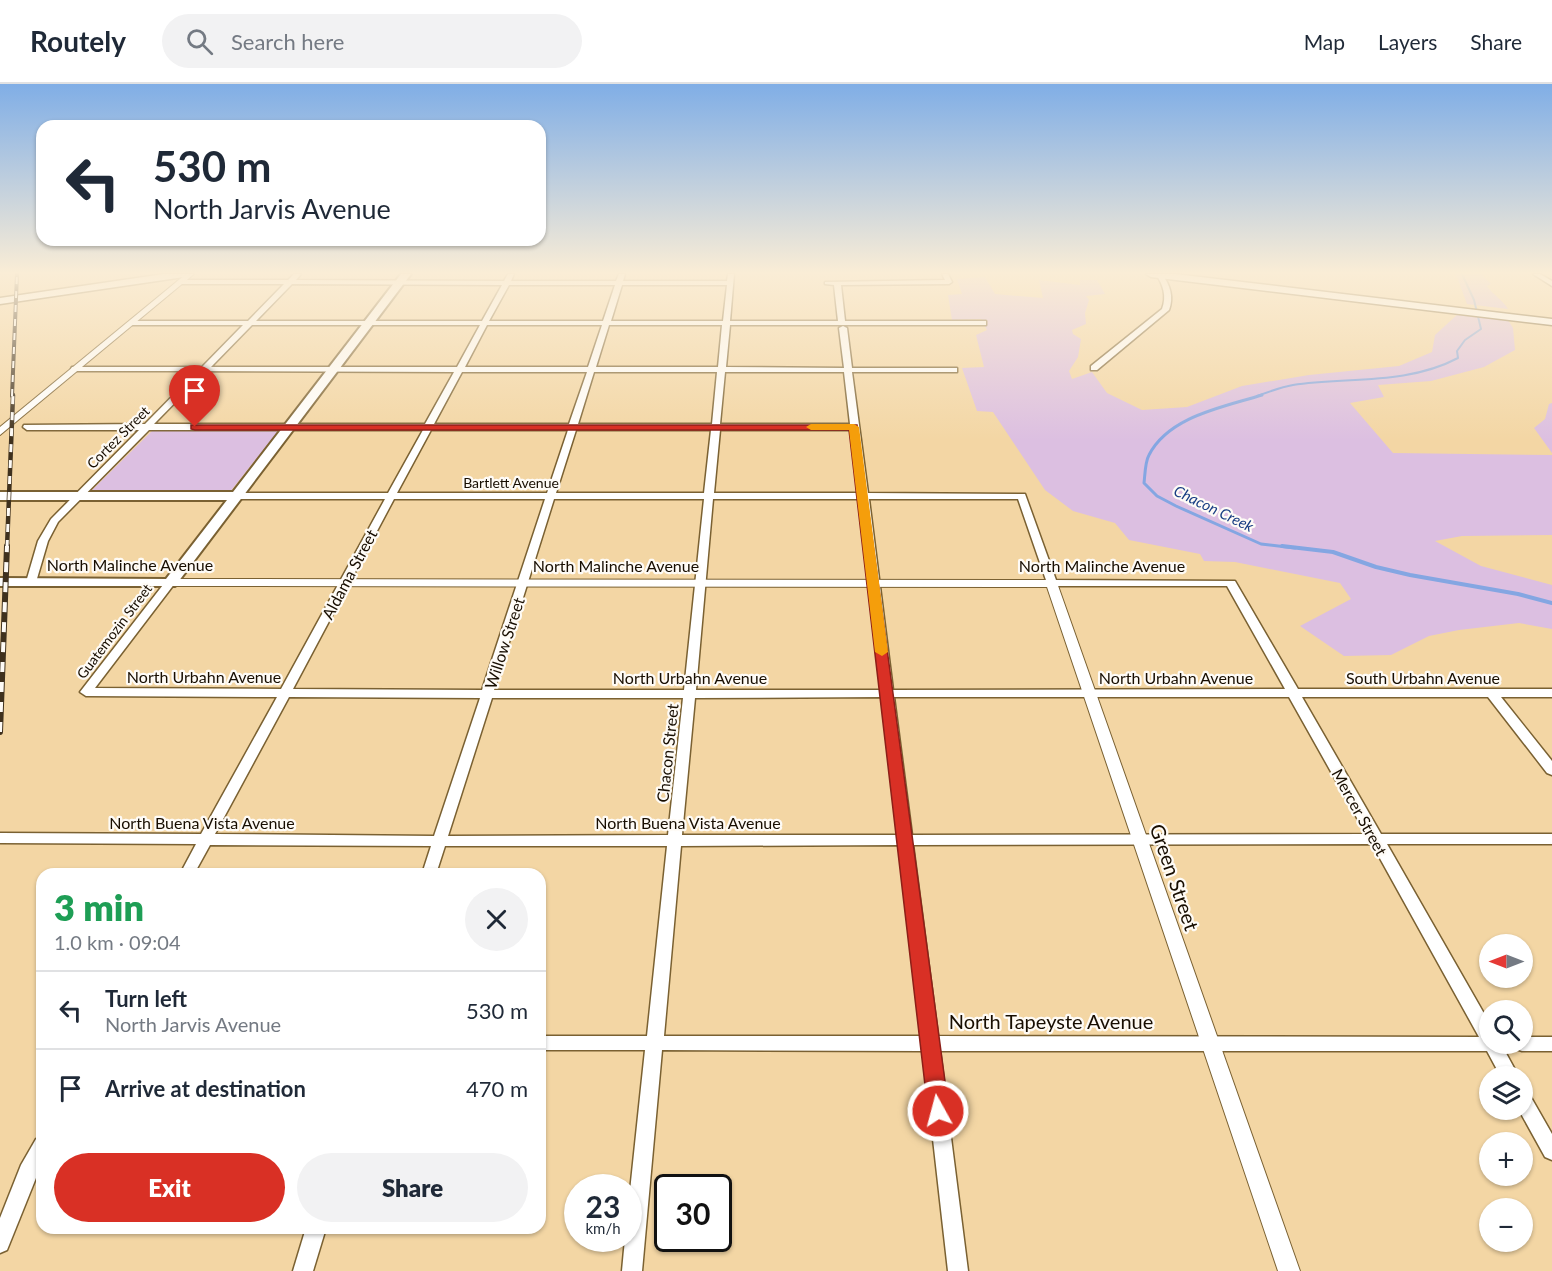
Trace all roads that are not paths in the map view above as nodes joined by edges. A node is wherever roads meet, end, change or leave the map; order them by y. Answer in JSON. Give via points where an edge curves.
{"nodes":[{"id":1,"x":124,"y":329,"type":"edge"},
{"id":2,"x":244,"y":329,"type":"edge"},
{"id":3,"x":362,"y":329,"type":"edge"},
{"id":4,"x":481,"y":329,"type":"edge"},
{"id":5,"x":604,"y":329,"type":"edge"},
{"id":6,"x":725,"y":329,"type":"edge"},
{"id":7,"x":842,"y":329,"type":"edge"},
{"id":8,"x":1141,"y":329,"type":"edge"},
{"id":9,"x":1094,"y":368,"type":"dead end"},
{"id":10,"x":75,"y":369,"type":"junction"},
{"id":11,"x":205,"y":369,"type":"junction"},
{"id":12,"x":332,"y":369,"type":"junction"},
{"id":13,"x":460,"y":369,"type":"junction"},
{"id":14,"x":591,"y":369,"type":"junction"},
{"id":15,"x":722,"y":369,"type":"junction"},
{"id":16,"x":847,"y":370,"type":"junction"},
{"id":17,"x":954,"y":370,"type":"dead end"},
{"id":18,"x":27,"y":427,"type":"dead end"},
{"id":19,"x":148,"y":427,"type":"junction"},
{"id":20,"x":289,"y":427,"type":"junction"},
{"id":21,"x":429,"y":427,"type":"junction"},
{"id":22,"x":716,"y":427,"type":"junction"},
{"id":23,"x":854,"y":427,"type":"junction"},
{"id":24,"x":2,"y":428,"type":"edge"},
{"id":25,"x":572,"y":428,"type":"junction"},
{"id":26,"x":0,"y":496,"type":"edge"},
{"id":27,"x":79,"y":496,"type":"junction"},
{"id":28,"x":235,"y":496,"type":"junction"},
{"id":29,"x":391,"y":496,"type":"junction"},
{"id":30,"x":709,"y":496,"type":"junction"},
{"id":31,"x":862,"y":496,"type":"junction"},
{"id":32,"x":1022,"y":496,"type":"joint"},
{"id":33,"x":550,"y":497,"type":"junction"},
{"id":34,"x":0,"y":582,"type":"edge"},
{"id":35,"x":31,"y":582,"type":"junction"},
{"id":36,"x":873,"y":582,"type":"junction"},
{"id":37,"x":170,"y":583,"type":"junction"},
{"id":38,"x":345,"y":583,"type":"junction"},
{"id":39,"x":701,"y":583,"type":"junction"},
{"id":40,"x":1052,"y":583,"type":"junction"},
{"id":41,"x":1231,"y":583,"type":"joint"},
{"id":42,"x":522,"y":584,"type":"junction"},
{"id":43,"x":87,"y":692,"type":"joint"},
{"id":44,"x":285,"y":693,"type":"junction"},
{"id":45,"x":690,"y":693,"type":"junction"},
{"id":46,"x":887,"y":693,"type":"junction"},
{"id":47,"x":1090,"y":693,"type":"junction"},
{"id":48,"x":1491,"y":693,"type":"junction"},
{"id":49,"x":1552,"y":693,"type":"edge"},
{"id":50,"x":487,"y":694,"type":"junction"},
{"id":51,"x":1294,"y":694,"type":"junction"},
{"id":52,"x":1552,"y":770,"type":"edge"},
{"id":53,"x":0,"y":838,"type":"edge"},
{"id":54,"x":675,"y":839,"type":"junction"},
{"id":55,"x":905,"y":839,"type":"junction"},
{"id":56,"x":1552,"y":839,"type":"edge"},
{"id":57,"x":206,"y":840,"type":"junction"},
{"id":58,"x":1140,"y":840,"type":"junction"},
{"id":59,"x":1377,"y":840,"type":"junction"},
{"id":60,"x":440,"y":841,"type":"junction"},
{"id":61,"x":191,"y":868,"type":"edge"},
{"id":62,"x":431,"y":868,"type":"edge"},
{"id":63,"x":1479,"y":1023,"type":"edge"},
{"id":64,"x":655,"y":1042,"type":"junction"},
{"id":65,"x":930,"y":1042,"type":"junction"},
{"id":66,"x":546,"y":1043,"type":"edge"},
{"id":67,"x":1210,"y":1043,"type":"junction"},
{"id":68,"x":1479,"y":1043,"type":"edge"},
{"id":69,"x":1533,"y":1044,"type":"edge"},
{"id":70,"x":1552,"y":1044,"type":"edge"},
{"id":71,"x":1533,"y":1117,"type":"edge"},
{"id":72,"x":1552,"y":1151,"type":"edge"},
{"id":73,"x":36,"y":1156,"type":"edge"},
{"id":74,"x":314,"y":1234,"type":"edge"},
{"id":75,"x":0,"y":1243,"type":"edge"},
{"id":76,"x":303,"y":1271,"type":"edge"},
{"id":77,"x":632,"y":1271,"type":"edge"},
{"id":78,"x":958,"y":1271,"type":"edge"},
{"id":79,"x":1289,"y":1271,"type":"edge"}],
"edges":[{"from":1,"to":10,"type":"street"},
{"from":2,"to":11,"type":"street","name":"Cortez Street"},
{"from":3,"to":12,"type":"main road","name":"Guatemozin Street"},
{"from":4,"to":13,"type":"street","name":"Aldama Street"},
{"from":5,"to":14,"type":"street","name":"Willow Street"},
{"from":6,"to":15,"type":"street","name":"Chacon Street"},
{"from":7,"to":16,"type":"street"},
{"from":8,"to":9,"type":"street"},
{"from":10,"to":11,"type":"street"},
{"from":10,"to":24,"type":"street"},
{"from":11,"to":12,"type":"street"},
{"from":11,"to":19,"type":"street","name":"Cortez Street"},
{"from":12,"to":13,"type":"street"},
{"from":12,"to":20,"type":"main road","name":"Guatemozin Street"},
{"from":13,"to":14,"type":"street"},
{"from":13,"to":21,"type":"street","name":"Aldama Street"},
{"from":14,"to":15,"type":"street"},
{"from":14,"to":25,"type":"street","name":"Willow Street"},
{"from":15,"to":16,"type":"street"},
{"from":15,"to":22,"type":"street","name":"Chacon Street"},
{"from":16,"to":17,"type":"street"},
{"from":16,"to":23,"type":"street"},
{"from":18,"to":19,"type":"street"},
{"from":19,"to":20,"type":"street"},
{"from":19,"to":27,"type":"street","name":"Cortez Street"},
{"from":20,"to":21,"type":"street"},
{"from":20,"to":28,"type":"main road","name":"Guatemozin Street"},
{"from":21,"to":25,"type":"street"},
{"from":21,"to":29,"type":"street","name":"Aldama Street"},
{"from":22,"to":23,"type":"street"},
{"from":22,"to":25,"type":"street"},
{"from":22,"to":30,"type":"street","name":"Chacon Street"},
{"from":23,"to":31,"type":"street"},
{"from":25,"to":33,"type":"street","name":"Willow Street"},
{"from":26,"to":27,"type":"main road","name":"Bartlett Avenue"},
{"from":27,"to":28,"type":"main road","name":"Bartlett Avenue"},
{"from":27,"to":35,"type":"street","name":"Cortez Street","via":[[47,531]]},
{"from":28,"to":29,"type":"street","name":"Bartlett Avenue"},
{"from":28,"to":37,"type":"main road","name":"Guatemozin Street"},
{"from":29,"to":33,"type":"street","name":"Bartlett Avenue"},
{"from":29,"to":38,"type":"street","name":"Aldama Street"},
{"from":30,"to":31,"type":"street","name":"Bartlett Avenue"},
{"from":30,"to":33,"type":"street","name":"Bartlett Avenue"},
{"from":30,"to":39,"type":"street","name":"Chacon Street"},
{"from":31,"to":32,"type":"street","name":"Bartlett Avenue"},
{"from":31,"to":36,"type":"street"},
{"from":32,"to":40,"type":"street","name":"Green Street"},
{"from":33,"to":42,"type":"street","name":"Willow Street"},
{"from":34,"to":35,"type":"main road","name":"North Malinche Avenue"},
{"from":35,"to":37,"type":"main road","name":"North Malinche Avenue"},
{"from":36,"to":39,"type":"street","name":"North Malinche Avenue"},
{"from":36,"to":40,"type":"street","name":"North Malinche Avenue"},
{"from":36,"to":46,"type":"street"},
{"from":37,"to":38,"type":"street","name":"North Malinche Avenue"},
{"from":37,"to":43,"type":"street","name":"Guatemozin Street"},
{"from":38,"to":42,"type":"street","name":"North Malinche Avenue"},
{"from":38,"to":44,"type":"street","name":"Aldama Street"},
{"from":39,"to":42,"type":"street","name":"North Malinche Avenue"},
{"from":39,"to":45,"type":"street","name":"Chacon Street"},
{"from":40,"to":41,"type":"street","name":"North Malinche Avenue"},
{"from":40,"to":47,"type":"street","name":"Green Street"},
{"from":41,"to":51,"type":"street","name":"Mercer Street"},
{"from":42,"to":50,"type":"street","name":"Willow Street"},
{"from":43,"to":44,"type":"street","name":"North Urbahn Avenue"},
{"from":44,"to":50,"type":"street","name":"North Urbahn Avenue"},
{"from":44,"to":57,"type":"street","name":"Aldama Street"},
{"from":45,"to":46,"type":"street","name":"North Urbahn Avenue"},
{"from":45,"to":50,"type":"street","name":"North Urbahn Avenue"},
{"from":45,"to":54,"type":"street","name":"Chacon Street"},
{"from":46,"to":47,"type":"street","name":"North Urbahn Avenue"},
{"from":46,"to":55,"type":"street"},
{"from":47,"to":51,"type":"street","name":"North Urbahn Avenue"},
{"from":47,"to":58,"type":"street","name":"Green Street"},
{"from":48,"to":49,"type":"street","name":"South Urbahn Avenue"},
{"from":48,"to":51,"type":"street","name":"South Urbahn Avenue"},
{"from":48,"to":52,"type":"street"},
{"from":50,"to":60,"type":"street","name":"Willow Street"},
{"from":51,"to":59,"type":"street","name":"Mercer Street"},
{"from":53,"to":57,"type":"street","name":"North Buena Vista Avenue"},
{"from":54,"to":55,"type":"street","name":"North Buena Vista Avenue"},
{"from":54,"to":60,"type":"street","name":"North Buena Vista Avenue"},
{"from":54,"to":64,"type":"street","name":"Chacon Street"},
{"from":55,"to":58,"type":"street","name":"North Buena Vista Avenue"},
{"from":55,"to":65,"type":"street"},
{"from":56,"to":59,"type":"street","name":"North Buena Vista Avenue"},
{"from":57,"to":60,"type":"street","name":"North Buena Vista Avenue"},
{"from":57,"to":61,"type":"street","name":"Aldama Street"},
{"from":58,"to":59,"type":"street","name":"North Buena Vista Avenue"},
{"from":58,"to":67,"type":"street","name":"Green Street"},
{"from":59,"to":63,"type":"street","name":"Mercer Street"},
{"from":60,"to":62,"type":"street","name":"Willow Street"},
{"from":64,"to":65,"type":"street","name":"North Tapeyste Avenue"},
{"from":64,"to":66,"type":"street","name":"North Tapeyste Avenue"},
{"from":64,"to":77,"type":"street","name":"Chacon Street"},
{"from":65,"to":67,"type":"street","name":"North Tapeyste Avenue"},
{"from":65,"to":78,"type":"street"},
{"from":67,"to":68,"type":"street","name":"North Tapeyste Avenue"},
{"from":67,"to":79,"type":"street","name":"Green Street"},
{"from":69,"to":70,"type":"street"},
{"from":71,"to":72,"type":"street"},
{"from":73,"to":75,"type":"street"},
{"from":74,"to":76,"type":"street"}]}
